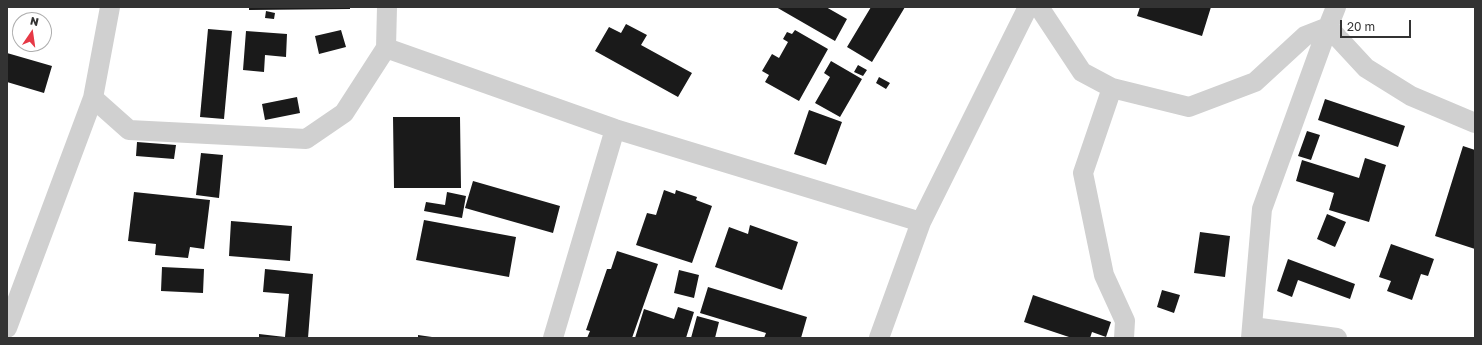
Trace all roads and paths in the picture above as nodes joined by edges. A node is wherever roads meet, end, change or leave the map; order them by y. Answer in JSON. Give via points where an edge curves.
{"nodes":[{"id":1,"x":110,"y":7,"type":"edge"},
{"id":2,"x":387,"y":7,"type":"edge"},
{"id":3,"x":1028,"y":7,"type":"edge"},
{"id":4,"x":1039,"y":7,"type":"edge"},
{"id":5,"x":1336,"y":7,"type":"edge"},
{"id":6,"x":1328,"y":27,"type":"junction"},
{"id":7,"x":386,"y":48,"type":"junction"},
{"id":8,"x":1112,"y":88,"type":"junction"},
{"id":9,"x":93,"y":98,"type":"junction"},
{"id":10,"x":1475,"y":123,"type":"edge"},
{"id":11,"x":615,"y":129,"type":"junction"},
{"id":12,"x":921,"y":222,"type":"junction"},
{"id":13,"x":7,"y":328,"type":"edge"},
{"id":14,"x":1251,"y":332,"type":"edge"},
{"id":15,"x":553,"y":338,"type":"edge"},
{"id":16,"x":879,"y":338,"type":"edge"},
{"id":17,"x":1124,"y":338,"type":"edge"},
{"id":18,"x":1337,"y":338,"type":"edge"}],
"edges":[{"from":1,"to":9,"type":"street"},
{"from":2,"to":7,"type":"street"},
{"from":3,"to":12,"type":"street"},
{"from":4,"to":8,"type":"street","via":[[1082,72]]},
{"from":5,"to":6,"type":"street"},
{"from":6,"to":8,"type":"street","via":[[1305,36],[1255,82],[1189,107]]},
{"from":6,"to":10,"type":"street","via":[[1366,68],[1411,96]]},
{"from":6,"to":14,"type":"street","via":[[1262,209]]},
{"from":7,"to":9,"type":"street","via":[[344,113],[306,139],[129,130]]},
{"from":7,"to":11,"type":"street"},
{"from":8,"to":17,"type":"street","via":[[1083,173],[1104,275],[1125,321]]},
{"from":9,"to":13,"type":"street"},
{"from":11,"to":12,"type":"street"},
{"from":11,"to":15,"type":"street"},
{"from":12,"to":16,"type":"street"},
{"from":14,"to":18,"type":"street"}]}
